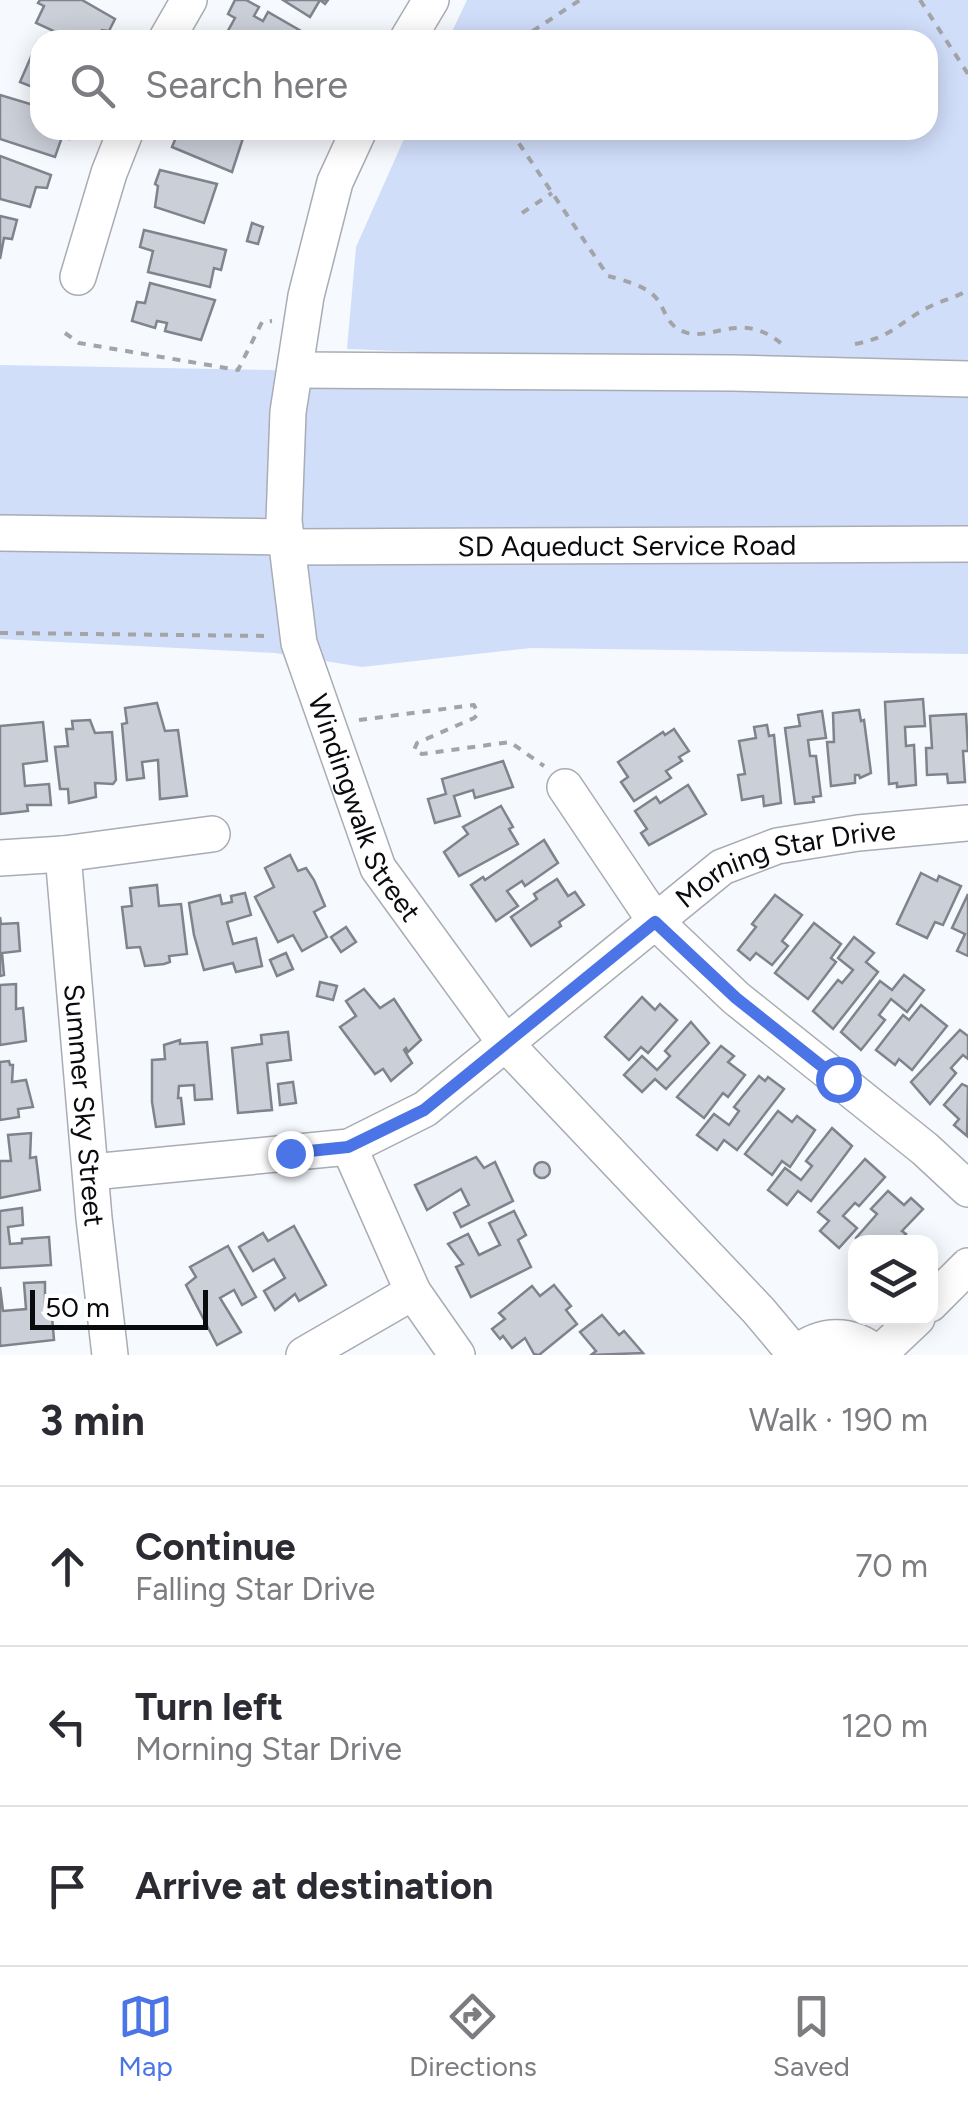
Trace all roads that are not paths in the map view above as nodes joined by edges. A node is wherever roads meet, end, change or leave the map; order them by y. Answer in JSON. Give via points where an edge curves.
{"nodes":[{"id":1,"x":189,"y":0,"type":"edge"},
{"id":2,"x":432,"y":0,"type":"edge"},
{"id":3,"x":172,"y":30,"type":"edge"},
{"id":4,"x":413,"y":30,"type":"edge"},
{"id":5,"x":123,"y":140,"type":"edge"},
{"id":6,"x":355,"y":140,"type":"edge"},
{"id":7,"x":78,"y":277,"type":"dead end"},
{"id":8,"x":294,"y":370,"type":"junction"},
{"id":9,"x":968,"y":380,"type":"edge"},
{"id":10,"x":0,"y":533,"type":"edge"},
{"id":11,"x":286,"y":542,"type":"junction"},
{"id":12,"x":968,"y":544,"type":"edge"},
{"id":13,"x":565,"y":787,"type":"road end"},
{"id":14,"x":968,"y":823,"type":"edge"},
{"id":15,"x":212,"y":834,"type":"dead end"},
{"id":16,"x":63,"y":854,"type":"junction"},
{"id":17,"x":0,"y":858,"type":"edge"},
{"id":18,"x":655,"y":922,"type":"junction"},
{"id":19,"x":506,"y":1044,"type":"junction"},
{"id":20,"x":348,"y":1147,"type":"junction"},
{"id":21,"x":92,"y":1172,"type":"junction"},
{"id":22,"x":968,"y":1189,"type":"edge"},
{"id":23,"x":968,"y":1266,"type":"edge"},
{"id":24,"x":413,"y":1292,"type":"junction"},
{"id":25,"x":938,"y":1296,"type":"edge"},
{"id":26,"x":910,"y":1325,"type":"edge"},
{"id":27,"x":794,"y":1354,"type":"edge"},
{"id":28,"x":110,"y":1355,"type":"edge"},
{"id":29,"x":304,"y":1355,"type":"edge"},
{"id":30,"x":458,"y":1355,"type":"edge"},
{"id":31,"x":879,"y":1355,"type":"edge"}],
"edges":[{"from":1,"to":3,"type":"street"},
{"from":2,"to":4,"type":"street"},
{"from":5,"to":7,"type":"street"},
{"from":6,"to":8,"type":"street","name":"Windingwalk Street","via":[[336,182]]},
{"from":8,"to":9,"type":"street"},
{"from":8,"to":11,"type":"street","name":"Windingwalk Street"},
{"from":10,"to":11,"type":"street","name":"SD Aqueduct Service Road"},
{"from":11,"to":12,"type":"street","name":"SD Aqueduct Service Road"},
{"from":11,"to":19,"type":"street","name":"Windingwalk Street","via":[[300,643],[378,868]]},
{"from":13,"to":18,"type":"street"},
{"from":14,"to":18,"type":"street","name":"Morning Star Drive","via":[[777,846],[722,866]]},
{"from":15,"to":16,"type":"street"},
{"from":16,"to":17,"type":"street"},
{"from":16,"to":21,"type":"street","name":"Summer Sky Street"},
{"from":18,"to":19,"type":"street","name":"Morning Star Drive"},
{"from":18,"to":22,"type":"street","via":[[736,998]]},
{"from":19,"to":20,"type":"street","name":"Morning Star Drive","via":[[424,1110]]},
{"from":19,"to":27,"type":"street","name":"Windingwalk Street"},
{"from":20,"to":21,"type":"street","name":"Morning Star Drive"},
{"from":20,"to":24,"type":"street"},
{"from":21,"to":28,"type":"street","name":"Summer Sky Street"},
{"from":23,"to":25,"type":"street"},
{"from":24,"to":29,"type":"street"},
{"from":24,"to":30,"type":"street"},
{"from":26,"to":31,"type":"street"},
{"from":27,"to":31,"type":"street","via":[[828,1337],[846,1337]]}]}
